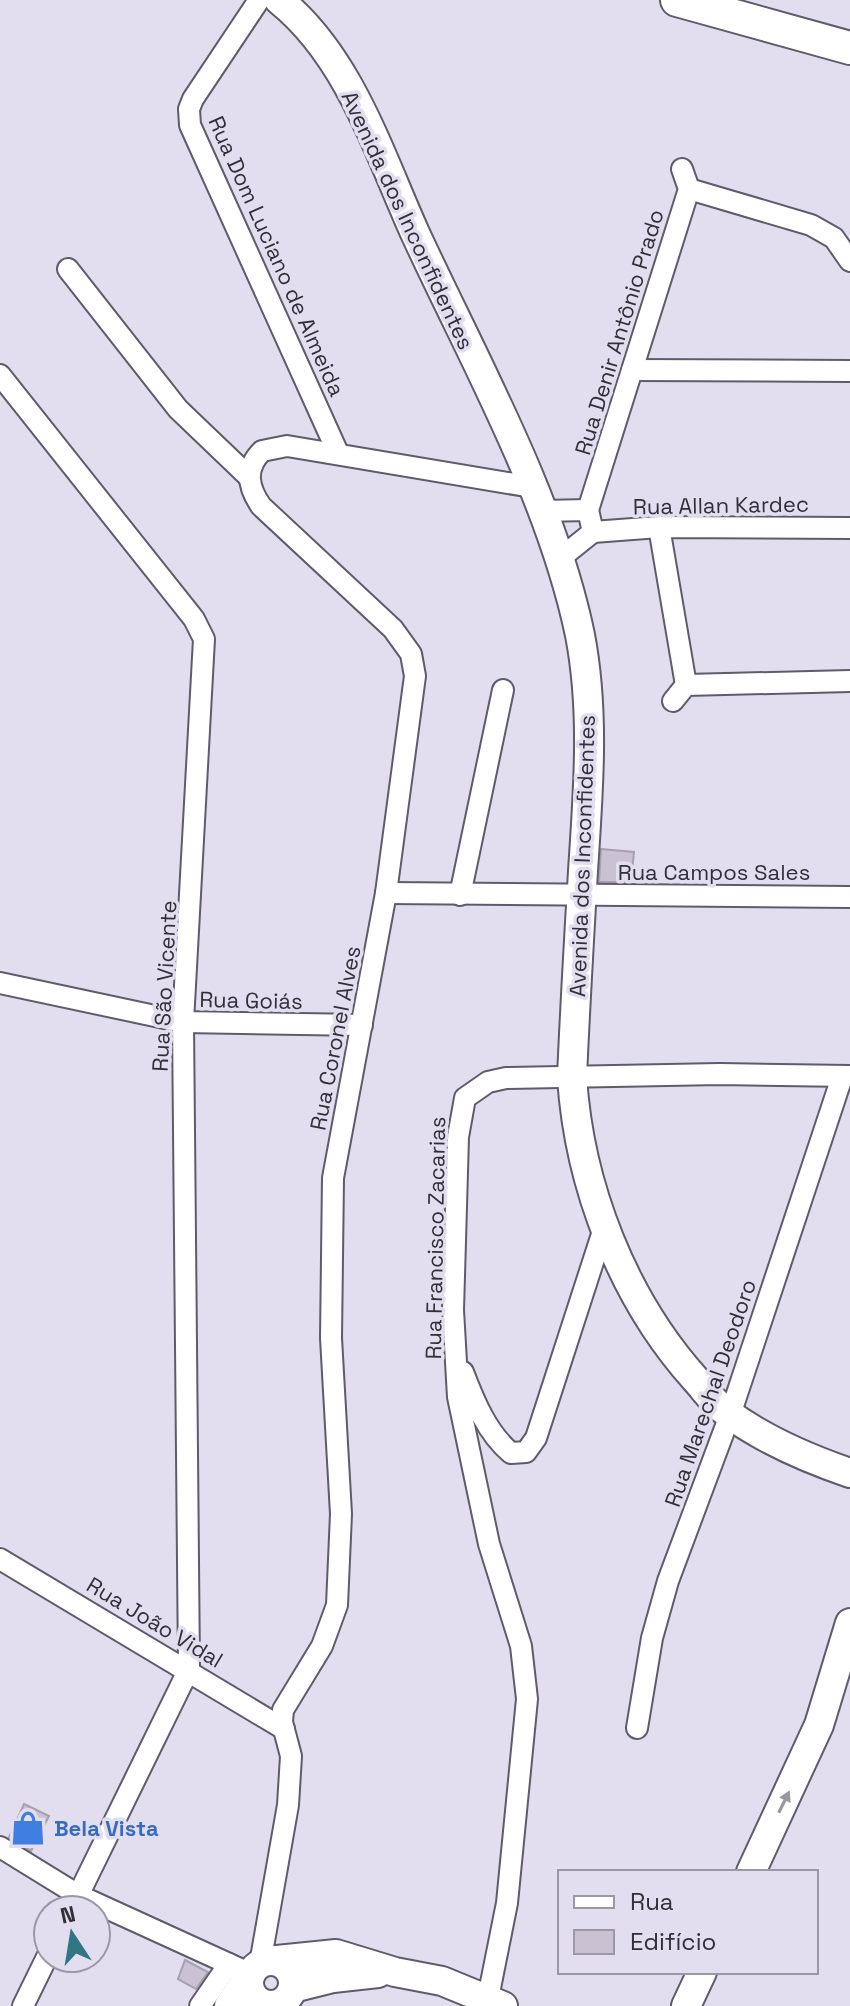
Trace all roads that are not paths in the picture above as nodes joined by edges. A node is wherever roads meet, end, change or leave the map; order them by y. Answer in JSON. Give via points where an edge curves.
{"nodes":[{"id":1,"x":259,"y":0,"type":"edge"},
{"id":2,"x":279,"y":0,"type":"edge"},
{"id":3,"x":677,"y":0,"type":"edge"},
{"id":4,"x":850,"y":48,"type":"edge"},
{"id":5,"x":682,"y":169,"type":"dead end"},
{"id":6,"x":689,"y":189,"type":"junction"},
{"id":7,"x":850,"y":261,"type":"edge"},
{"id":8,"x":68,"y":269,"type":"dead end"},
{"id":9,"x":632,"y":370,"type":"junction"},
{"id":10,"x":850,"y":371,"type":"edge"},
{"id":11,"x":0,"y":375,"type":"edge"},
{"id":12,"x":338,"y":453,"type":"junction"},
{"id":13,"x":249,"y":477,"type":"junction"},
{"id":14,"x":537,"y":499,"type":"junction"},
{"id":15,"x":588,"y":510,"type":"junction"},
{"id":16,"x":659,"y":527,"type":"junction"},
{"id":17,"x":850,"y":528,"type":"edge"},
{"id":18,"x":593,"y":532,"type":"junction"},
{"id":19,"x":558,"y":560,"type":"junction"},
{"id":20,"x":850,"y":681,"type":"edge"},
{"id":21,"x":686,"y":685,"type":"junction"},
{"id":22,"x":503,"y":690,"type":"dead end"},
{"id":23,"x":673,"y":701,"type":"dead end"},
{"id":24,"x":386,"y":893,"type":"junction"},
{"id":25,"x":460,"y":895,"type":"junction"},
{"id":26,"x":582,"y":895,"type":"junction"},
{"id":27,"x":850,"y":897,"type":"edge"},
{"id":28,"x":0,"y":983,"type":"edge"},
{"id":29,"x":183,"y":1022,"type":"junction"},
{"id":30,"x":362,"y":1025,"type":"junction"},
{"id":31,"x":572,"y":1077,"type":"junction"},
{"id":32,"x":846,"y":1077,"type":"edge"},
{"id":33,"x":605,"y":1225,"type":"junction"},
{"id":34,"x":454,"y":1350,"type":"junction"},
{"id":35,"x":730,"y":1415,"type":"junction"},
{"id":36,"x":850,"y":1473,"type":"edge"},
{"id":37,"x":0,"y":1559,"type":"edge"},
{"id":38,"x":850,"y":1623,"type":"edge"},
{"id":39,"x":189,"y":1669,"type":"junction"},
{"id":40,"x":637,"y":1728,"type":"dead end"},
{"id":41,"x":284,"y":1729,"type":"junction"},
{"id":42,"x":0,"y":1847,"type":"edge"},
{"id":43,"x":752,"y":1870,"type":"edge"},
{"id":44,"x":62,"y":1894,"type":"edge"},
{"id":45,"x":78,"y":1894,"type":"edge"},
{"id":46,"x":112,"y":1916,"type":"edge"},
{"id":47,"x":252,"y":1966,"type":"junction"},
{"id":48,"x":395,"y":1972,"type":"junction"},
{"id":49,"x":39,"y":1974,"type":"edge"},
{"id":50,"x":701,"y":1974,"type":"edge"},
{"id":51,"x":277,"y":2000,"type":"edge"},
{"id":52,"x":495,"y":2002,"type":"edge"},
{"id":53,"x":23,"y":2006,"type":"edge"},
{"id":54,"x":200,"y":2006,"type":"edge"},
{"id":55,"x":229,"y":2006,"type":"edge"},
{"id":56,"x":686,"y":2006,"type":"edge"}],
"edges":[{"from":1,"to":12,"type":"street","name":"Rua Dom Luciano de Almeida","via":[[193,99],[190,125]]},
{"from":2,"to":14,"type":"main road","name":"Avenida dos Inconfidentes","via":[[328,53],[354,102]]},
{"from":3,"to":4,"type":"main road"},
{"from":5,"to":6,"type":"street","name":"Rua Denir Antônio Prado"},
{"from":6,"to":7,"type":"street","via":[[811,225],[834,238]]},
{"from":6,"to":9,"type":"street","name":"Rua Denir Antônio Prado"},
{"from":8,"to":13,"type":"street","name":"Rua Coronel Alves","via":[[178,409]]},
{"from":9,"to":10,"type":"street"},
{"from":9,"to":15,"type":"street","name":"Rua Denir Antônio Prado"},
{"from":11,"to":29,"type":"street","name":"Rua São Vicente","via":[[194,619],[204,639]]},
{"from":12,"to":13,"type":"street","via":[[272,447],[252,460]]},
{"from":12,"to":14,"type":"street"},
{"from":13,"to":24,"type":"street","name":"Rua Coronel Alves","via":[[261,506],[393,629],[413,661]]},
{"from":14,"to":15,"type":"street"},
{"from":14,"to":19,"type":"main road","name":"Avenida dos Inconfidentes"},
{"from":15,"to":18,"type":"street"},
{"from":16,"to":17,"type":"street","name":"Rua Allan Kardec"},
{"from":16,"to":18,"type":"street","name":"Rua Allan Kardec"},
{"from":16,"to":21,"type":"street"},
{"from":18,"to":19,"type":"street"},
{"from":19,"to":26,"type":"main road","name":"Avenida dos Inconfidentes","via":[[580,638],[588,693],[590,767]]},
{"from":20,"to":21,"type":"street"},
{"from":21,"to":23,"type":"street"},
{"from":22,"to":25,"type":"street"},
{"from":24,"to":25,"type":"street","name":"Rua Campos Sales"},
{"from":24,"to":30,"type":"street","name":"Rua Coronel Alves"},
{"from":25,"to":26,"type":"street","name":"Rua Campos Sales"},
{"from":26,"to":27,"type":"street","name":"Rua Campos Sales"},
{"from":26,"to":31,"type":"main road","name":"Avenida dos Inconfidentes"},
{"from":28,"to":29,"type":"street","name":"Rua Goiás"},
{"from":29,"to":30,"type":"street","name":"Rua Goiás"},
{"from":29,"to":39,"type":"street","name":"Rua São Vicente"},
{"from":30,"to":41,"type":"street","name":"Rua Coronel Alves","via":[[333,1178],[331,1338],[341,1514],[337,1605],[322,1646],[285,1704]]},
{"from":31,"to":32,"type":"street","name":"Rua Francisco Zacarias"},
{"from":31,"to":33,"type":"main road","name":"Avenida dos Inconfidentes","via":[[580,1145]]},
{"from":31,"to":34,"type":"street","name":"Rua Francisco Zacarias","via":[[488,1082],[465,1098],[458,1137]]},
{"from":32,"to":35,"type":"street","name":"Rua Marechal Deodoro"},
{"from":33,"to":34,"type":"street","via":[[536,1438],[526,1452],[511,1453],[492,1432]]},
{"from":33,"to":35,"type":"main road","name":"Avenida dos Inconfidentes","via":[[638,1301],[672,1353]]},
{"from":34,"to":52,"type":"street","name":"Rua Francisco Zacarias","via":[[467,1447],[489,1544],[521,1646],[526,1683],[527,1729]]},
{"from":35,"to":36,"type":"main road","name":"Avenida dos Inconfidentes","via":[[767,1439]]},
{"from":35,"to":40,"type":"street","name":"Rua Marechal Deodoro","via":[[668,1581]]},
{"from":37,"to":39,"type":"street","name":"Rua João Vidal"},
{"from":43,"to":38,"type":"main road","one_way":true,"via":[[819,1725]]},
{"from":39,"to":41,"type":"street","name":"Rua João Vidal"},
{"from":39,"to":45,"type":"street"},
{"from":41,"to":47,"type":"street","name":"Rua Coronel Alves","via":[[291,1756],[288,1805]]},
{"from":42,"to":44,"type":"street"},
{"from":46,"to":47,"type":"street"},
{"from":47,"to":48,"type":"main road","via":[[336,1954]]},
{"from":47,"to":51,"type":"main road","via":[[288,1968]]},
{"from":47,"to":54,"type":"street"},
{"from":47,"to":55,"type":"main road"},
{"from":48,"to":51,"type":"main road","via":[[349,1975]]},
{"from":48,"to":52,"type":"main road","via":[[442,1981]]},
{"from":49,"to":53,"type":"street"},
{"from":50,"to":56,"type":"main road"}]}
